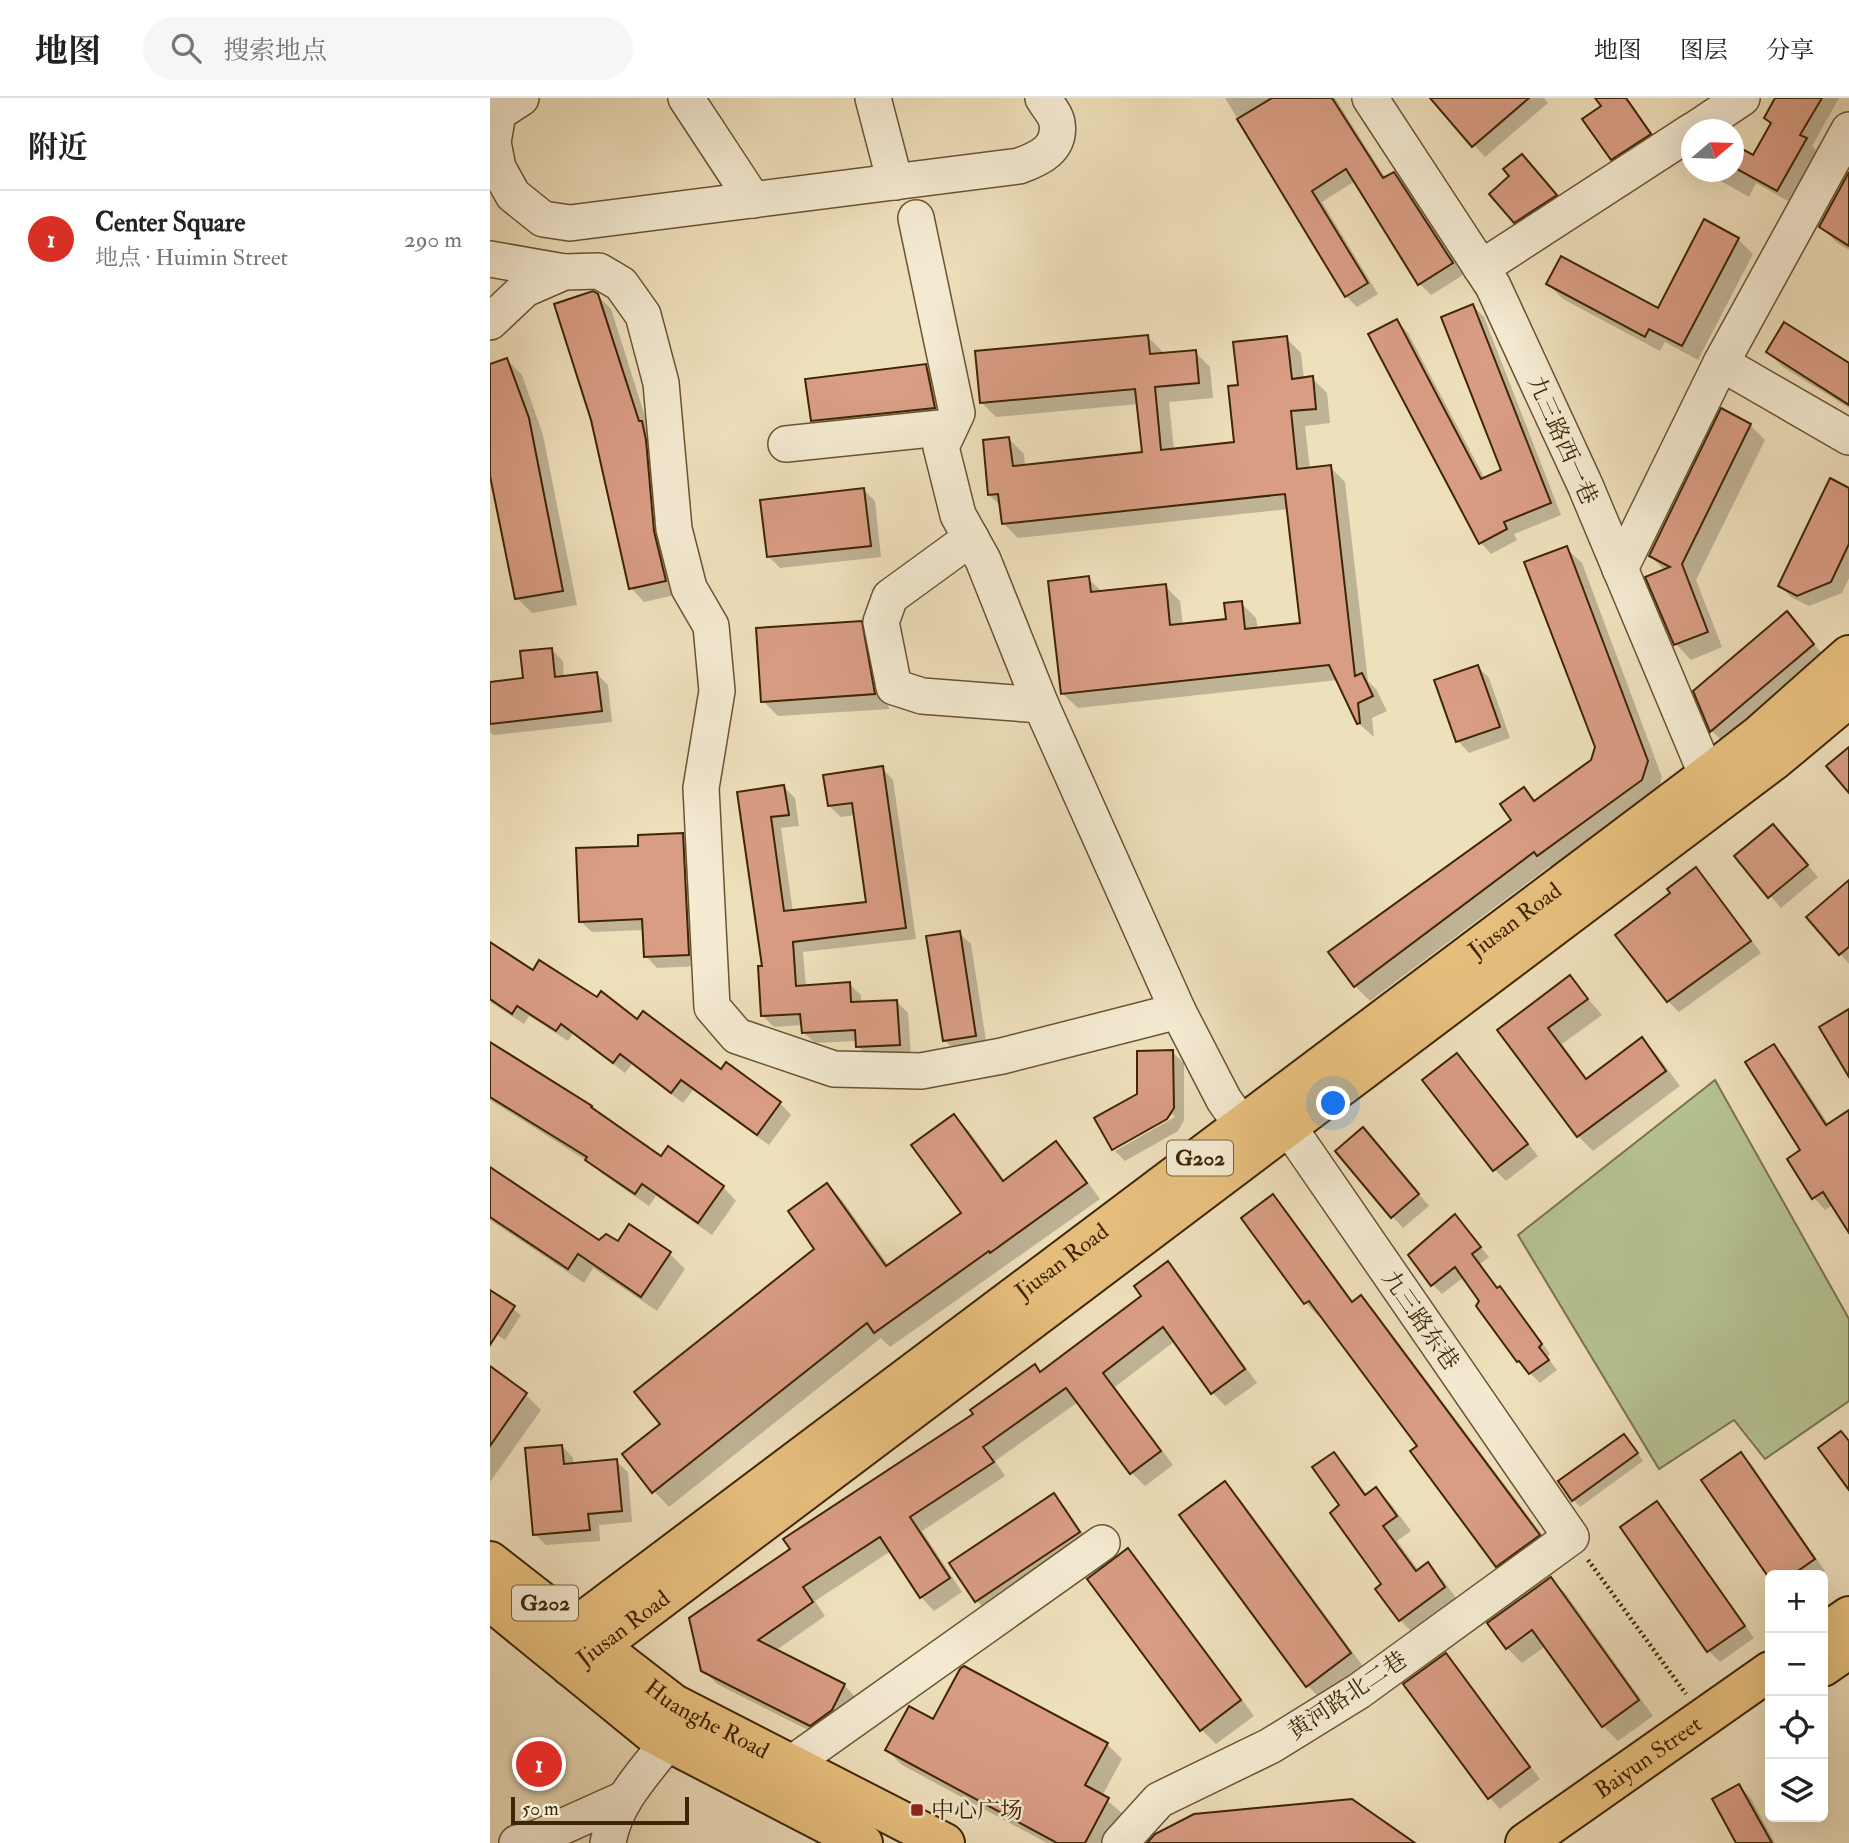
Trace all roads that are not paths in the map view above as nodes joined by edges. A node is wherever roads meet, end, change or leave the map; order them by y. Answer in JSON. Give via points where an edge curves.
{"nodes":[{"id":1,"x":521,"y":98,"type":"edge"},
{"id":2,"x":686,"y":98,"type":"edge"},
{"id":3,"x":873,"y":98,"type":"edge"},
{"id":4,"x":1043,"y":98,"type":"edge"},
{"id":5,"x":1370,"y":98,"type":"edge"},
{"id":6,"x":1742,"y":98,"type":"edge"},
{"id":7,"x":1710,"y":119,"type":"edge"},
{"id":8,"x":1849,"y":130,"type":"edge"},
{"id":9,"x":1681,"y":138,"type":"edge"},
{"id":10,"x":895,"y":182,"type":"junction"},
{"id":11,"x":753,"y":200,"type":"junction"},
{"id":12,"x":916,"y":218,"type":"dead end"},
{"id":13,"x":543,"y":219,"type":"junction"},
{"id":14,"x":490,"y":259,"type":"edge"},
{"id":15,"x":525,"y":265,"type":"junction"},
{"id":16,"x":1481,"y":268,"type":"junction"},
{"id":17,"x":564,"y":272,"type":"junction"},
{"id":18,"x":490,"y":322,"type":"edge"},
{"id":19,"x":1721,"y":363,"type":"junction"},
{"id":20,"x":950,"y":427,"type":"junction"},
{"id":21,"x":1849,"y":437,"type":"edge"},
{"id":22,"x":786,"y":444,"type":"dead end"},
{"id":23,"x":971,"y":538,"type":"junction"},
{"id":24,"x":1620,"y":569,"type":"junction"},
{"id":25,"x":1849,"y":655,"type":"edge"},
{"id":26,"x":1849,"y":698,"type":"edge"},
{"id":27,"x":1041,"y":705,"type":"junction"},
{"id":28,"x":1712,"y":789,"type":"junction"},
{"id":29,"x":1178,"y":1011,"type":"junction"},
{"id":30,"x":1265,"y":1126,"type":"junction"},
{"id":31,"x":1570,"y":1537,"type":"joint"},
{"id":32,"x":1102,"y":1543,"type":"dead end"},
{"id":33,"x":490,"y":1561,"type":"edge"},
{"id":34,"x":490,"y":1601,"type":"edge"},
{"id":35,"x":1849,"y":1616,"type":"edge"},
{"id":36,"x":1824,"y":1633,"type":"edge"},
{"id":37,"x":582,"y":1647,"type":"junction"},
{"id":38,"x":1849,"y":1648,"type":"edge"},
{"id":39,"x":1828,"y":1663,"type":"edge"},
{"id":40,"x":1765,"y":1674,"type":"edge"},
{"id":41,"x":1765,"y":1707,"type":"edge"},
{"id":42,"x":668,"y":1742,"type":"junction"},
{"id":43,"x":791,"y":1764,"type":"junction"},
{"id":44,"x":624,"y":1799,"type":"junction"},
{"id":45,"x":855,"y":1841,"type":"edge"},
{"id":46,"x":517,"y":1843,"type":"edge"},
{"id":47,"x":608,"y":1843,"type":"edge"},
{"id":48,"x":945,"y":1843,"type":"edge"},
{"id":49,"x":1120,"y":1843,"type":"edge"},
{"id":50,"x":1525,"y":1843,"type":"edge"},
{"id":51,"x":1571,"y":1843,"type":"edge"}],
"edges":[{"from":1,"to":13,"type":"street","via":[[498,113],[494,142],[498,168],[513,195]]},
{"from":2,"to":11,"type":"street"},
{"from":3,"to":10,"type":"street"},
{"from":4,"to":10,"type":"street","via":[[1057,122],[1055,141],[1044,156],[1019,166]]},
{"from":5,"to":16,"type":"street","name":"九三路西一巷"},
{"from":6,"to":7,"type":"street"},
{"from":8,"to":19,"type":"street"},
{"from":9,"to":16,"type":"street"},
{"from":10,"to":11,"type":"street"},
{"from":11,"to":13,"type":"street","via":[[570,223]]},
{"from":12,"to":20,"type":"street","name":"九三路东巷","via":[[957,413]]},
{"from":13,"to":15,"type":"street"},
{"from":14,"to":15,"type":"street"},
{"from":15,"to":17,"type":"street"},
{"from":16,"to":24,"type":"street","name":"九三路西一巷"},
{"from":17,"to":18,"type":"street","via":[[525,289]]},
{"from":17,"to":29,"type":"street","via":[[598,271],[621,284],[643,315],[662,383],[674,529],[689,588],[711,626],[717,691],[701,788],[712,1007],[737,1036],[834,1069],[921,1071],[1002,1056]]},
{"from":19,"to":21,"type":"street"},
{"from":19,"to":24,"type":"street"},
{"from":20,"to":22,"type":"street"},
{"from":20,"to":23,"type":"street","name":"九三路东巷","via":[[941,447],[958,515]]},
{"from":23,"to":27,"type":"street","name":"九三路东巷"},
{"from":23,"to":27,"type":"street","via":[[890,597],[881,622],[894,687],[922,696]]},
{"from":24,"to":28,"type":"street","name":"九三路西一巷"},
{"from":25,"to":28,"type":"main road","name":"Jiusan Road","number":"G202","via":[[1760,734]]},
{"from":26,"to":28,"type":"main road","name":"Jiusan Road","number":"G202","via":[[1797,742]]},
{"from":27,"to":29,"type":"street","name":"九三路东巷"},
{"from":28,"to":30,"type":"main road","name":"Jiusan Road","number":"G202"},
{"from":29,"to":30,"type":"street","name":"九三路东巷","via":[[1224,1100]]},
{"from":30,"to":31,"type":"street","name":"九三路东巷"},
{"from":30,"to":37,"type":"main road","name":"Jiusan Road","number":"G202"},
{"from":31,"to":49,"type":"street","name":"黄河路北二巷","via":[[1359,1691],[1270,1746],[1159,1800]]},
{"from":32,"to":43,"type":"street"},
{"from":33,"to":37,"type":"main road","name":"Huanghe Road","number":"G202"},
{"from":34,"to":37,"type":"main road","name":"Huanghe Road","number":"G202"},
{"from":35,"to":36,"type":"main road"},
{"from":37,"to":42,"type":"main road","name":"Huanghe Road","via":[[653,1734]]},
{"from":37,"to":43,"type":"main road","name":"Huanghe Road","via":[[674,1704]]},
{"from":38,"to":39,"type":"main road"},
{"from":40,"to":50,"type":"main road","name":"Baiyun Street"},
{"from":41,"to":51,"type":"main road","name":"Baiyun Street"},
{"from":42,"to":44,"type":"street"},
{"from":42,"to":45,"type":"main road","name":"Huanghe Road"},
{"from":43,"to":48,"type":"main road","name":"Huanghe Road"},
{"from":44,"to":46,"type":"street"},
{"from":44,"to":47,"type":"street"}]}
